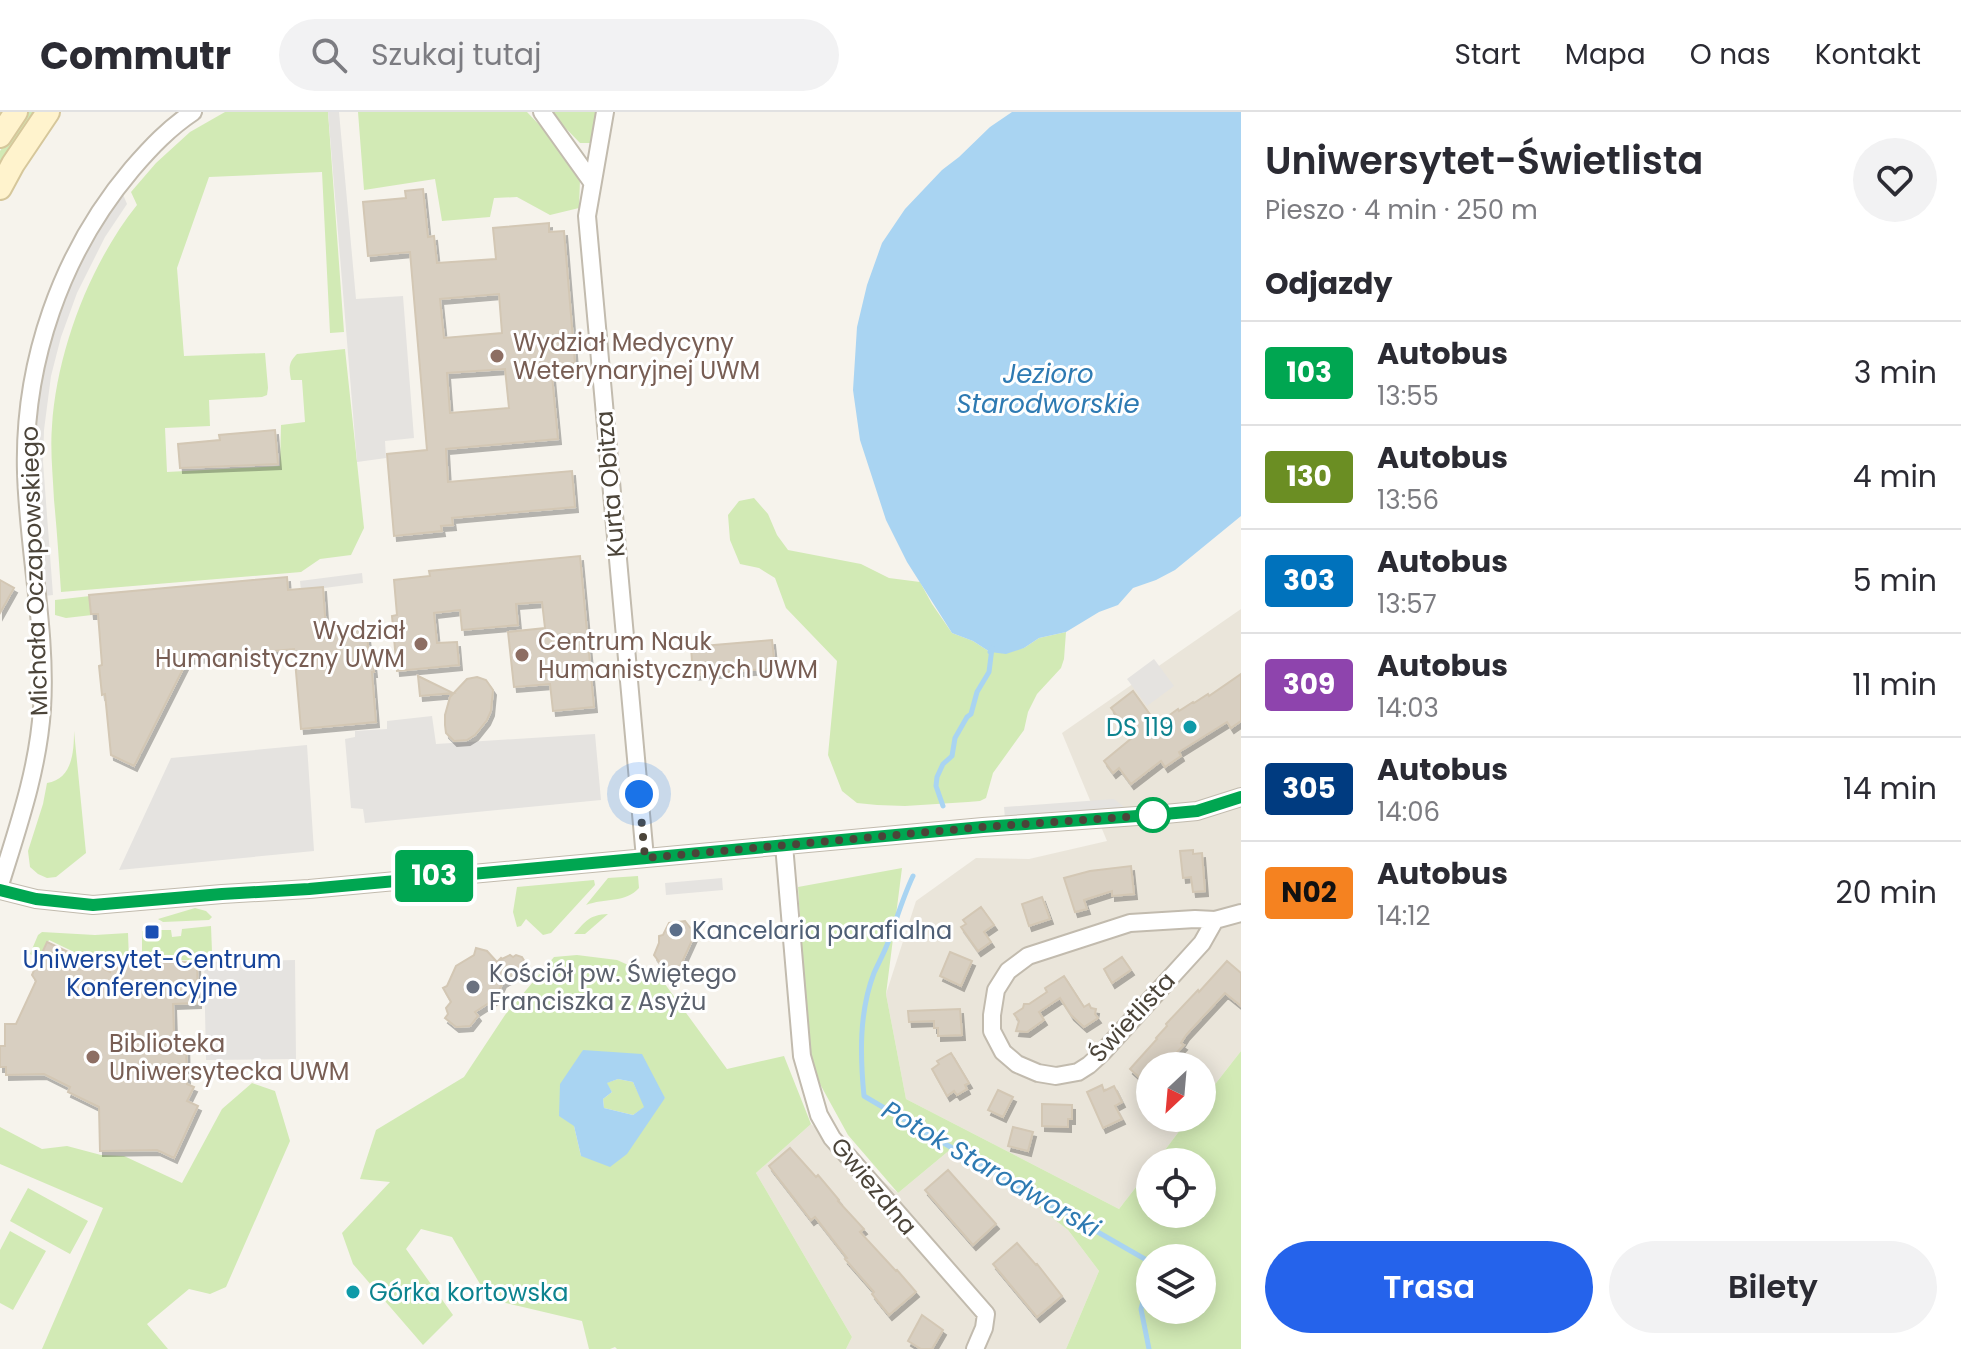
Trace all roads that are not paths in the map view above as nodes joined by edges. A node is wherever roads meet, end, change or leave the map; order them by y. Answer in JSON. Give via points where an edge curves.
{"nodes":[{"id":1,"x":16,"y":112,"type":"edge"},
{"id":2,"x":48,"y":112,"type":"edge"},
{"id":3,"x":193,"y":112,"type":"edge"},
{"id":4,"x":542,"y":112,"type":"edge"},
{"id":5,"x":605,"y":112,"type":"edge"},
{"id":6,"x":0,"y":136,"type":"edge"},
{"id":7,"x":592,"y":182,"type":"junction"},
{"id":8,"x":0,"y":188,"type":"edge"},
{"id":9,"x":1241,"y":797,"type":"edge"},
{"id":10,"x":784,"y":845,"type":"junction"},
{"id":11,"x":645,"y":858,"type":"junction"},
{"id":12,"x":0,"y":888,"type":"edge"},
{"id":13,"x":1241,"y":913,"type":"edge"},
{"id":14,"x":1215,"y":920,"type":"junction"},
{"id":15,"x":975,"y":1349,"type":"edge"}],
"edges":[{"from":1,"to":6,"type":"main road"},
{"from":2,"to":8,"type":"main road"},
{"from":3,"to":12,"type":"street","name":"Michała Oczapowskiego","via":[[153,144],[116,188],[74,257],[40,348],[26,472],[42,709],[31,781]]},
{"from":4,"to":7,"type":"street"},
{"from":5,"to":7,"type":"street","name":"Kurta Obitza"},
{"from":7,"to":11,"type":"street","name":"Kurta Obitza","via":[[588,231]]},
{"from":9,"to":10,"type":"street","via":[[1197,811]]},
{"from":10,"to":11,"type":"street"},
{"from":10,"to":15,"type":"street","name":"Gwiezdna","via":[[802,1056],[819,1115],[832,1138],[986,1314]]},
{"from":11,"to":12,"type":"street","via":[[93,905],[36,899]]},
{"from":13,"to":14,"type":"street","name":"Świetlista"},
{"from":14,"to":14,"type":"street","name":"Świetlista","via":[[1130,923],[1028,956],[1008,971],[996,990],[992,1031],[997,1043],[1017,1064],[1038,1073],[1078,1072],[1102,1053],[1202,943]]}]}
